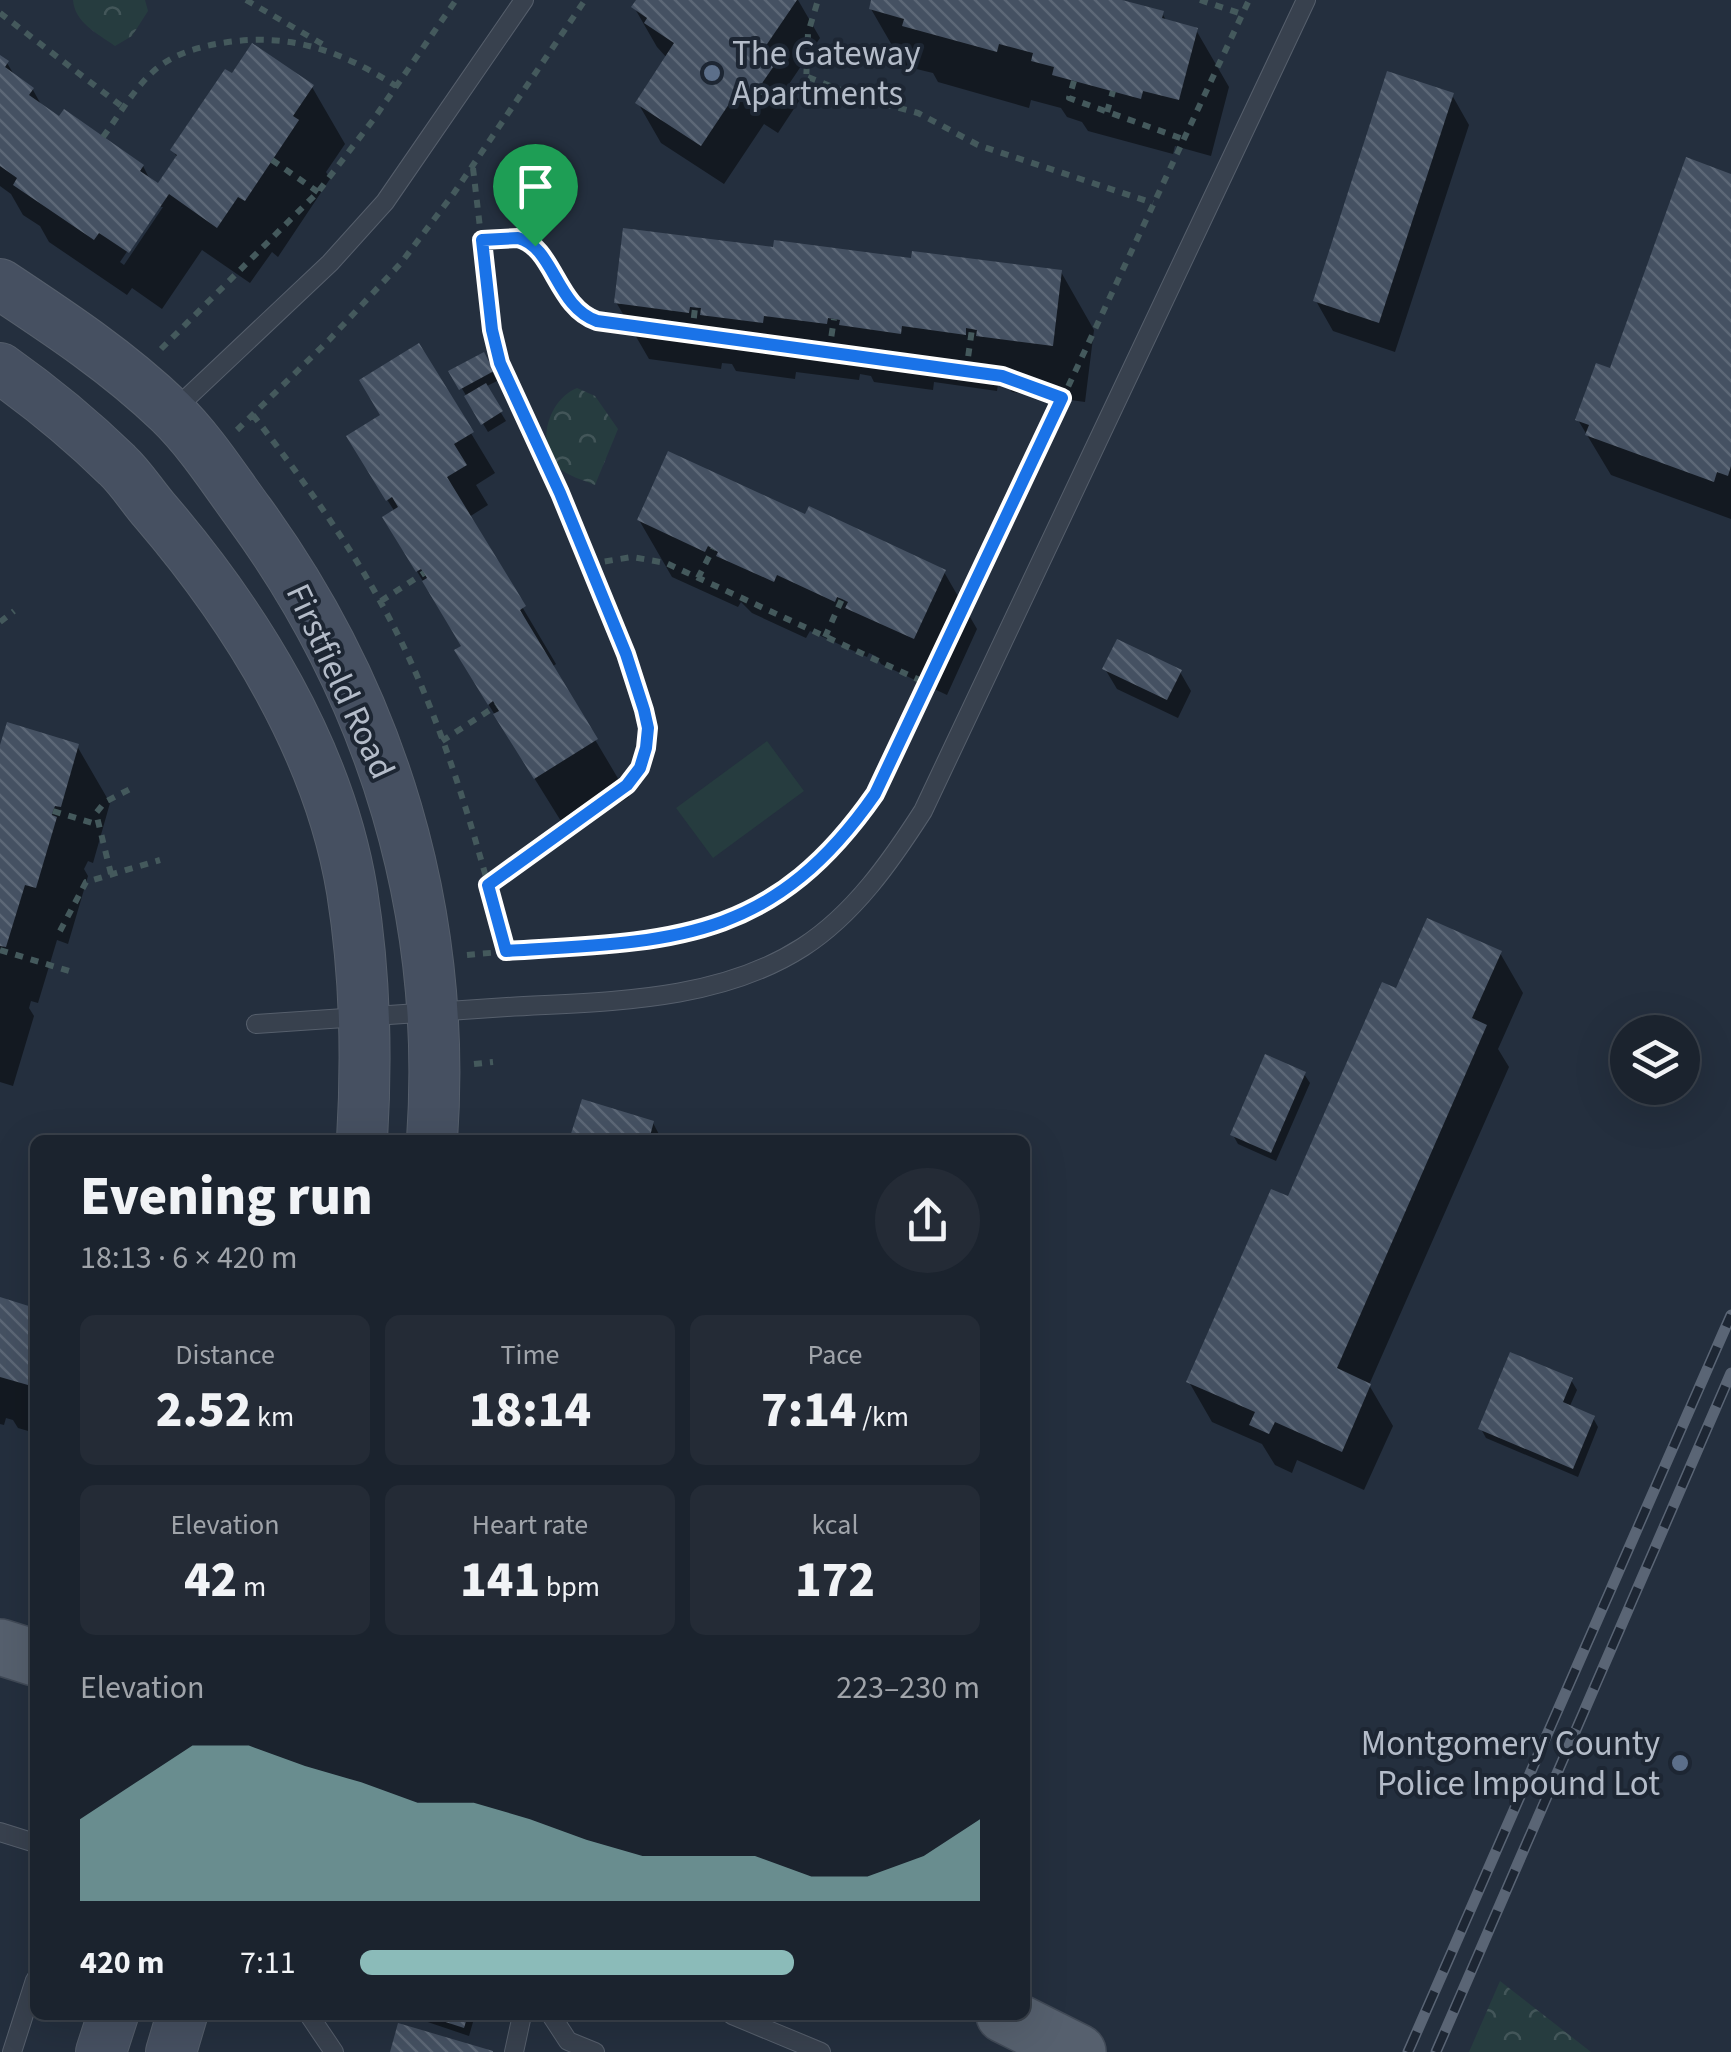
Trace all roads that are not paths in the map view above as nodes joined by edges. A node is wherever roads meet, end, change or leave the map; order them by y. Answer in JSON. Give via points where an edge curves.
{"nodes":[{"id":1,"x":524,"y":0,"type":"edge"},
{"id":2,"x":1306,"y":0,"type":"edge"},
{"id":3,"x":0,"y":284,"type":"edge"},
{"id":4,"x":0,"y":368,"type":"edge"},
{"id":5,"x":171,"y":413,"type":"junction"},
{"id":6,"x":446,"y":1012,"type":"junction"},
{"id":7,"x":364,"y":1017,"type":"junction"},
{"id":8,"x":256,"y":1024,"type":"dead end"},
{"id":9,"x":362,"y":1135,"type":"edge"},
{"id":10,"x":432,"y":1135,"type":"edge"},
{"id":11,"x":0,"y":1647,"type":"edge"},
{"id":12,"x":30,"y":1656,"type":"edge"},
{"id":13,"x":0,"y":1832,"type":"edge"},
{"id":14,"x":30,"y":1841,"type":"edge"},
{"id":15,"x":30,"y":1996,"type":"edge"},
{"id":16,"x":111,"y":2020,"type":"edge"},
{"id":17,"x":181,"y":2020,"type":"edge"},
{"id":18,"x":313,"y":2020,"type":"edge"},
{"id":19,"x":521,"y":2020,"type":"edge"},
{"id":20,"x":554,"y":2020,"type":"edge"},
{"id":21,"x":744,"y":2020,"type":"edge"},
{"id":22,"x":1014,"y":2020,"type":"edge"},
{"id":23,"x":12,"y":2052,"type":"edge"},
{"id":24,"x":101,"y":2052,"type":"edge"},
{"id":25,"x":171,"y":2052,"type":"edge"},
{"id":26,"x":334,"y":2052,"type":"edge"},
{"id":27,"x":514,"y":2052,"type":"edge"},
{"id":28,"x":595,"y":2052,"type":"edge"},
{"id":29,"x":821,"y":2052,"type":"edge"},
{"id":30,"x":1078,"y":2052,"type":"edge"}],
"edges":[{"from":1,"to":5,"type":"lane","via":[[385,202]]},
{"from":2,"to":6,"type":"lane","via":[[923,811],[889,864],[846,912],[802,947],[756,970],[631,1001]]},
{"from":3,"to":5,"type":"street","name":"Firstfield Road","via":[[83,338]]},
{"from":4,"to":7,"type":"street","name":"Firstfield Road","via":[[120,468],[189,551],[292,714],[330,804],[352,890]]},
{"from":5,"to":6,"type":"street","name":"Firstfield Road","via":[[290,570],[370,726],[398,808]]},
{"from":6,"to":7,"type":"lane"},
{"from":6,"to":10,"type":"street","name":"Firstfield Road"},
{"from":7,"to":8,"type":"lane"},
{"from":7,"to":9,"type":"street","name":"Firstfield Road"},
{"from":11,"to":12,"type":"main road"},
{"from":13,"to":14,"type":"lane"},
{"from":15,"to":23,"type":"lane"},
{"from":16,"to":24,"type":"street"},
{"from":17,"to":25,"type":"street"},
{"from":18,"to":26,"type":"lane"},
{"from":19,"to":27,"type":"lane"},
{"from":20,"to":28,"type":"lane","via":[[568,2041]]},
{"from":21,"to":29,"type":"lane"},
{"from":22,"to":30,"type":"main road"}]}
